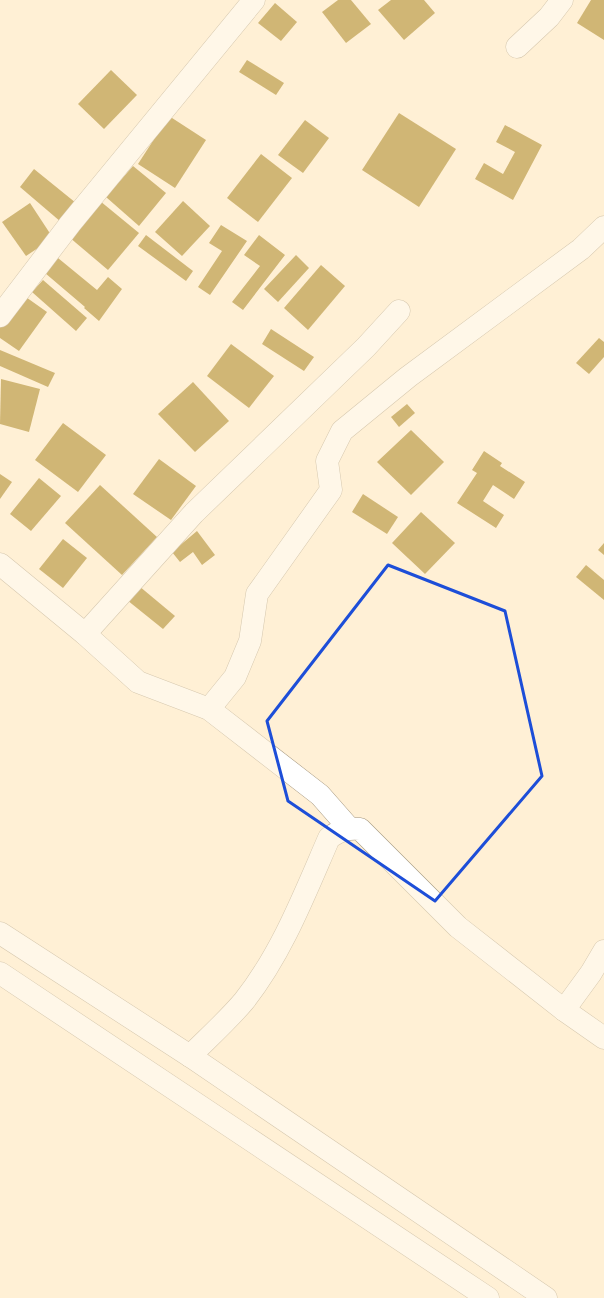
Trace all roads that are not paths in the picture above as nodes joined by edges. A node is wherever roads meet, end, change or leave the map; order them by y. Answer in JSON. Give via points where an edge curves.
{"nodes":[{"id":1,"x":254,"y":0,"type":"edge"},
{"id":2,"x":562,"y":0,"type":"edge"},
{"id":3,"x":517,"y":47,"type":"dead end"},
{"id":4,"x":604,"y":227,"type":"edge"},
{"id":5,"x":399,"y":311,"type":"dead end"},
{"id":6,"x":0,"y":316,"type":"edge"},
{"id":7,"x":0,"y":564,"type":"edge"},
{"id":8,"x":85,"y":634,"type":"junction"},
{"id":9,"x":209,"y":709,"type":"junction"},
{"id":10,"x":349,"y":828,"type":"junction"},
{"id":11,"x":0,"y":933,"type":"edge"},
{"id":12,"x":604,"y":951,"type":"edge"},
{"id":13,"x":0,"y":973,"type":"edge"},
{"id":14,"x":564,"y":1010,"type":"junction"},
{"id":15,"x":604,"y":1038,"type":"edge"},
{"id":16,"x":190,"y":1056,"type":"junction"},
{"id":17,"x":488,"y":1298,"type":"edge"},
{"id":18,"x":546,"y":1298,"type":"edge"}],
"edges":[{"from":1,"to":6,"type":"street","via":[[70,224]]},
{"from":2,"to":3,"type":"street"},
{"from":4,"to":9,"type":"street","via":[[581,249],[408,377],[342,431],[327,461],[331,490],[257,594],[250,641],[235,677]]},
{"from":5,"to":8,"type":"street","via":[[366,347],[194,513]]},
{"from":7,"to":8,"type":"street"},
{"from":8,"to":9,"type":"street","via":[[138,682]]},
{"from":9,"to":10,"type":"street","via":[[320,795]]},
{"from":10,"to":14,"type":"street","via":[[360,829],[458,927]]},
{"from":10,"to":16,"type":"street","via":[[329,838],[275,953],[244,1001]]},
{"from":11,"to":16,"type":"street"},
{"from":12,"to":14,"type":"street"},
{"from":13,"to":17,"type":"street"},
{"from":14,"to":15,"type":"street"},
{"from":16,"to":18,"type":"street"}]}
